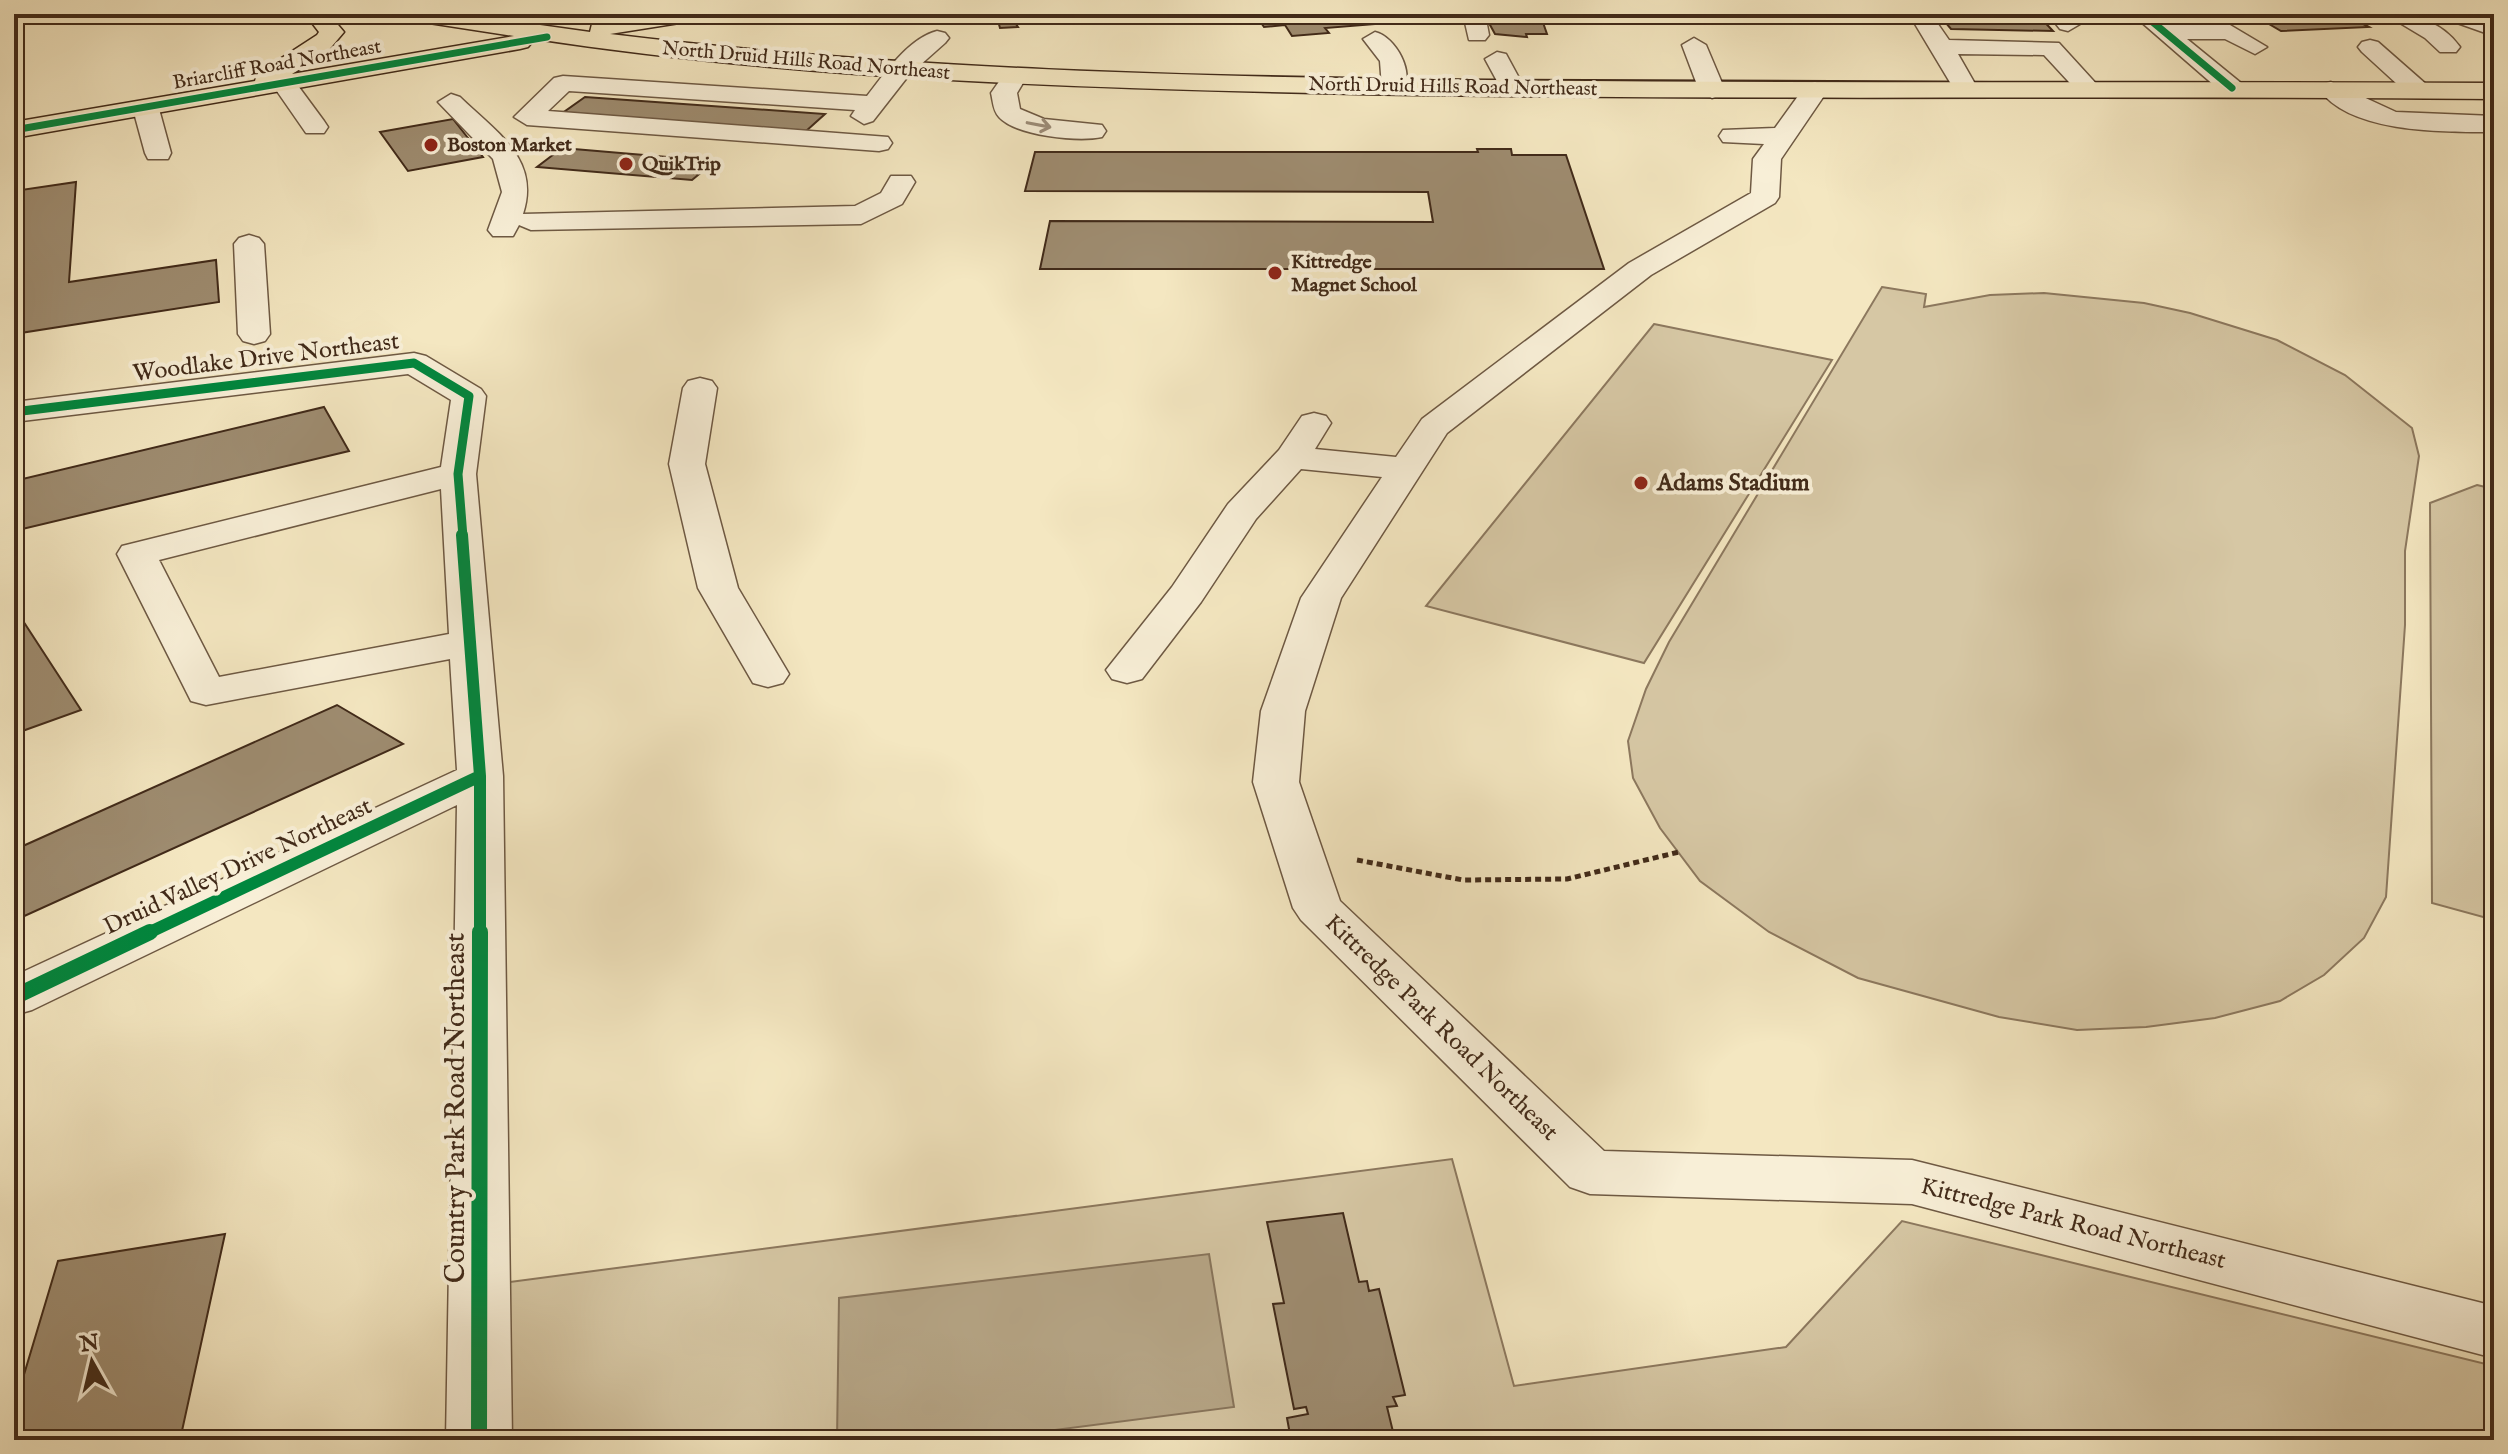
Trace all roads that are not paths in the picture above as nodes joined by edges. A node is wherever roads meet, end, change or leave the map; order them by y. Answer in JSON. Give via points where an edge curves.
{"nodes":[{"id":1,"x":325,"y":14,"type":"edge"},
{"id":2,"x":416,"y":14,"type":"edge"},
{"id":3,"x":692,"y":14,"type":"edge"},
{"id":4,"x":1920,"y":14,"type":"edge"},
{"id":5,"x":2143,"y":14,"type":"edge"},
{"id":6,"x":2396,"y":14,"type":"edge"},
{"id":7,"x":2454,"y":14,"type":"edge"},
{"id":8,"x":2229,"y":23,"type":"edge"},
{"id":9,"x":2494,"y":29,"type":"edge"},
{"id":10,"x":2164,"y":32,"type":"junction"},
{"id":11,"x":547,"y":37,"type":"junction"},
{"id":12,"x":937,"y":38,"type":"dead end"},
{"id":13,"x":1375,"y":39,"type":"dead end"},
{"id":14,"x":1694,"y":45,"type":"dead end"},
{"id":15,"x":1942,"y":47,"type":"junction"},
{"id":16,"x":2255,"y":47,"type":"dead end"},
{"id":17,"x":2370,"y":47,"type":"dead end"},
{"id":18,"x":2448,"y":47,"type":"dead end"},
{"id":19,"x":2051,"y":48,"type":"junction"},
{"id":20,"x":2078,"y":48,"type":"dead end"},
{"id":21,"x":668,"y":51,"type":"junction"},
{"id":22,"x":1497,"y":59,"type":"dead end"},
{"id":23,"x":900,"y":70,"type":"junction"},
{"id":24,"x":284,"y":84,"type":"junction"},
{"id":25,"x":628,"y":85,"type":"junction"},
{"id":26,"x":1009,"y":85,"type":"junction"},
{"id":27,"x":1394,"y":87,"type":"junction"},
{"id":28,"x":2232,"y":88,"type":"junction"},
{"id":29,"x":1513,"y":89,"type":"junction"},
{"id":30,"x":1966,"y":89,"type":"junction"},
{"id":31,"x":2089,"y":89,"type":"junction"},
{"id":32,"x":2331,"y":89,"type":"junction"},
{"id":33,"x":1712,"y":90,"type":"junction"},
{"id":34,"x":1815,"y":90,"type":"junction"},
{"id":35,"x":2418,"y":90,"type":"junction"},
{"id":36,"x":2494,"y":91,"type":"edge"},
{"id":37,"x":223,"y":95,"type":"junction"},
{"id":38,"x":451,"y":102,"type":"dead end"},
{"id":39,"x":146,"y":109,"type":"junction"},
{"id":40,"x":2494,"y":124,"type":"edge"},
{"id":41,"x":315,"y":127,"type":"dead end"},
{"id":42,"x":14,"y":130,"type":"edge"},
{"id":43,"x":1093,"y":131,"type":"dead end"},
{"id":44,"x":1732,"y":136,"type":"dead end"},
{"id":45,"x":1784,"y":136,"type":"junction"},
{"id":46,"x":879,"y":143,"type":"dead end"},
{"id":47,"x":158,"y":153,"type":"dead end"},
{"id":48,"x":901,"y":182,"type":"dead end"},
{"id":49,"x":531,"y":221,"type":"dead end"},
{"id":50,"x":503,"y":230,"type":"dead end"},
{"id":51,"x":249,"y":244,"type":"dead end"},
{"id":52,"x":254,"y":334,"type":"dead end"},
{"id":53,"x":700,"y":388,"type":"dead end"},
{"id":54,"x":14,"y":412,"type":"edge"},
{"id":55,"x":1314,"y":423,"type":"dead end"},
{"id":56,"x":1292,"y":457,"type":"junction"},
{"id":57,"x":1406,"y":469,"type":"junction"},
{"id":58,"x":458,"y":474,"type":"junction"},
{"id":59,"x":468,"y":643,"type":"junction"},
{"id":60,"x":1127,"y":670,"type":"dead end"},
{"id":61,"x":768,"y":674,"type":"dead end"},
{"id":62,"x":480,"y":776,"type":"junction"},
{"id":63,"x":14,"y":997,"type":"edge"},
{"id":64,"x":2494,"y":1332,"type":"edge"},
{"id":65,"x":479,"y":1440,"type":"edge"}],
"edges":[{"from":1,"to":37,"type":"main road","via":[[320,19],[332,32],[317,48],[264,80]]},
{"from":2,"to":11,"type":"main road","name":"North Druid Hills Road Northeast"},
{"from":3,"to":11,"type":"main road","name":"Briarcliff Road Northeast"},
{"from":4,"to":15,"type":"street"},
{"from":5,"to":10,"type":"street"},
{"from":6,"to":18,"type":"street"},
{"from":7,"to":9,"type":"street"},
{"from":8,"to":10,"type":"street"},
{"from":8,"to":16,"type":"street"},
{"from":10,"to":28,"type":"street"},
{"from":11,"to":21,"type":"main road","name":"North Druid Hills Road Northeast"},
{"from":11,"to":24,"type":"main road","name":"Briarcliff Road Northeast"},
{"from":12,"to":23,"type":"street"},
{"from":13,"to":27,"type":"street","via":[[1392,61]]},
{"from":14,"to":33,"type":"street"},
{"from":15,"to":19,"type":"street"},
{"from":15,"to":30,"type":"street"},
{"from":17,"to":35,"type":"street"},
{"from":19,"to":20,"type":"street"},
{"from":19,"to":31,"type":"street"},
{"from":21,"to":23,"type":"main road","name":"North Druid Hills Road Northeast"},
{"from":21,"to":25,"type":"street"},
{"from":22,"to":29,"type":"street"},
{"from":23,"to":25,"type":"street","via":[[869,110]]},
{"from":23,"to":26,"type":"main road","name":"North Druid Hills Road Northeast"},
{"from":24,"to":37,"type":"main road","name":"Briarcliff Road Northeast"},
{"from":24,"to":41,"type":"street"},
{"from":25,"to":46,"type":"street","via":[[563,83],[527,117]]},
{"from":26,"to":27,"type":"main road","name":"North Druid Hills Road Northeast"},
{"from":26,"to":43,"type":"street","one_way":true,"via":[[1008,112],[1022,122]]},
{"from":27,"to":29,"type":"main road","name":"North Druid Hills Road Northeast"},
{"from":28,"to":31,"type":"main road","name":"North Druid Hills Road Northeast"},
{"from":28,"to":32,"type":"main road","name":"North Druid Hills Road Northeast"},
{"from":29,"to":33,"type":"main road","name":"North Druid Hills Road Northeast"},
{"from":30,"to":31,"type":"main road","name":"North Druid Hills Road Northeast"},
{"from":30,"to":34,"type":"main road","name":"North Druid Hills Road Northeast"},
{"from":32,"to":35,"type":"main road","name":"North Druid Hills Road Northeast"},
{"from":32,"to":40,"type":"street","via":[[2358,108],[2394,121]]},
{"from":33,"to":34,"type":"main road","name":"North Druid Hills Road Northeast"},
{"from":34,"to":45,"type":"street","name":"Kittredge Park Road Northeast"},
{"from":35,"to":36,"type":"main road","name":"North Druid Hills Road Northeast"},
{"from":37,"to":39,"type":"main road","name":"Briarcliff Road Northeast"},
{"from":38,"to":50,"type":"street","via":[[506,157],[516,192]]},
{"from":39,"to":42,"type":"main road","name":"Briarcliff Road Northeast"},
{"from":39,"to":47,"type":"street"},
{"from":44,"to":45,"type":"street"},
{"from":45,"to":57,"type":"street","name":"Kittredge Park Road Northeast","via":[[1767,159],[1765,197],[1640,269],[1434,426]]},
{"from":48,"to":49,"type":"street","via":[[892,198],[861,215]]},
{"from":51,"to":52,"type":"street"},
{"from":53,"to":61,"type":"street","via":[[687,464],[718,588]]},
{"from":54,"to":58,"type":"street","name":"Woodlake Drive Northeast","via":[[414,363],[469,396]]},
{"from":55,"to":56,"type":"street"},
{"from":56,"to":57,"type":"street"},
{"from":56,"to":60,"type":"street","via":[[1241,512],[1187,594]]},
{"from":57,"to":64,"type":"street","name":"Kittredge Park Road Northeast","via":[[1321,598],[1283,711],[1276,782],[1318,908],[1590,1172],[1912,1182]]},
{"from":58,"to":59,"type":"street","name":"Woodlake Drive Northeast"},
{"from":58,"to":59,"type":"street","via":[[136,554],[206,692]]},
{"from":59,"to":62,"type":"street","name":"Woodlake Drive Northeast"},
{"from":62,"to":63,"type":"street","name":"Druid Valley Drive Northeast"},
{"from":62,"to":65,"type":"street","name":"Country Park Road Northeast"}]}
